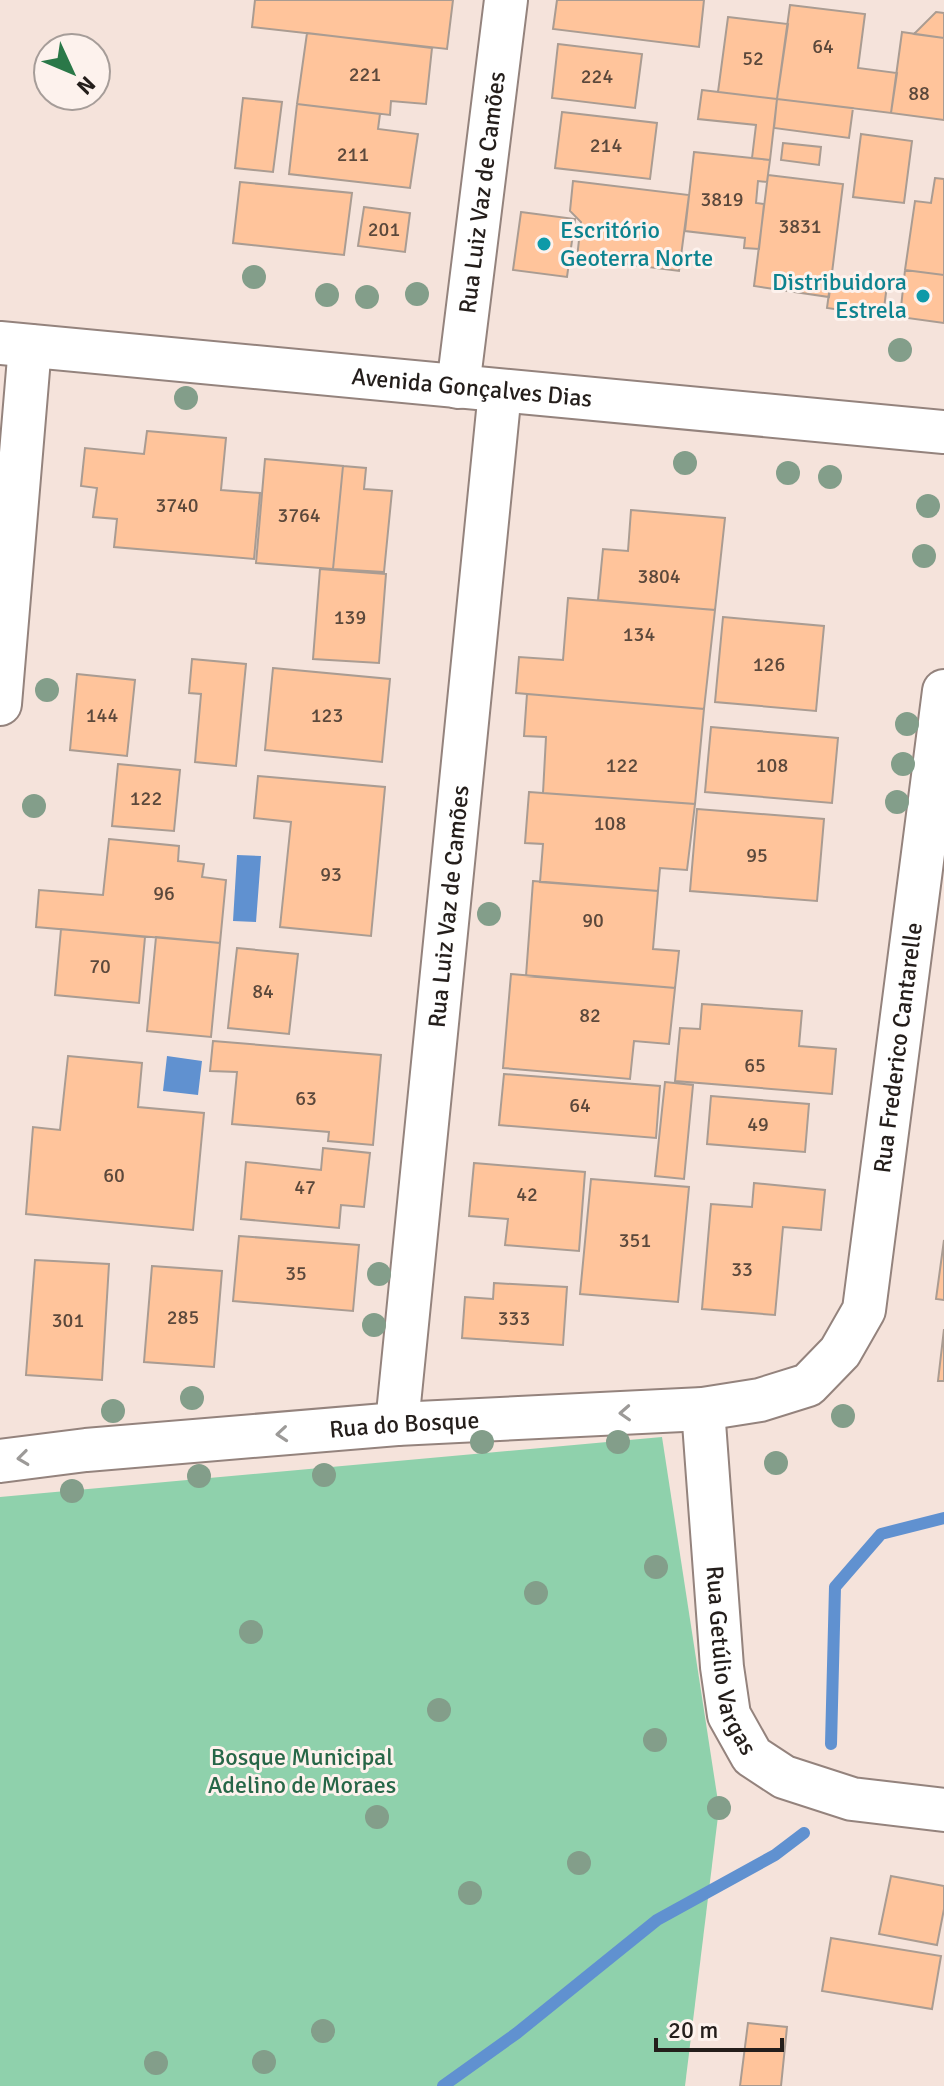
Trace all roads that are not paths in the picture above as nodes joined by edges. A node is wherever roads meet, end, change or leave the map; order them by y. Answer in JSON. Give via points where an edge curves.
{"nodes":[{"id":1,"x":506,"y":0,"type":"edge"},
{"id":2,"x":15,"y":344,"type":"edge"},
{"id":3,"x":458,"y":387,"type":"junction"},
{"id":4,"x":500,"y":391,"type":"junction"},
{"id":5,"x":944,"y":432,"type":"edge"},
{"id":6,"x":944,"y":691,"type":"edge"},
{"id":7,"x":0,"y":704,"type":"edge"},
{"id":8,"x":808,"y":1385,"type":"joint"},
{"id":9,"x":703,"y":1409,"type":"junction"},
{"id":10,"x":397,"y":1424,"type":"junction"},
{"id":11,"x":0,"y":1461,"type":"edge"},
{"id":12,"x":944,"y":1810,"type":"edge"}],
"edges":[{"from":1,"to":3,"type":"street","name":"Rua Luiz Vaz de Camões"},
{"from":2,"to":3,"type":"street","name":"Avenida Gonçalves Dias"},
{"from":2,"to":7,"type":"street"},
{"from":3,"to":4,"type":"street","name":"Avenida Gonçalves Dias"},
{"from":4,"to":5,"type":"street","name":"Avenida Gonçalves Dias"},
{"from":4,"to":10,"type":"street","name":"Rua Luiz Vaz de Camões"},
{"from":6,"to":8,"type":"street","name":"Rua Frederico Cantarelle","via":[[864,1310],[840,1352]]},
{"from":8,"to":9,"type":"street","name":"Rua do Bosque"},
{"from":9,"to":10,"type":"street","name":"Rua do Bosque","one_way":true},
{"from":9,"to":12,"type":"street","name":"Rua Getúlio Vargas","via":[[729,1715],[752,1756],[784,1777],[852,1799]]},
{"from":10,"to":11,"type":"street","name":"Rua do Bosque","one_way":true}]}
